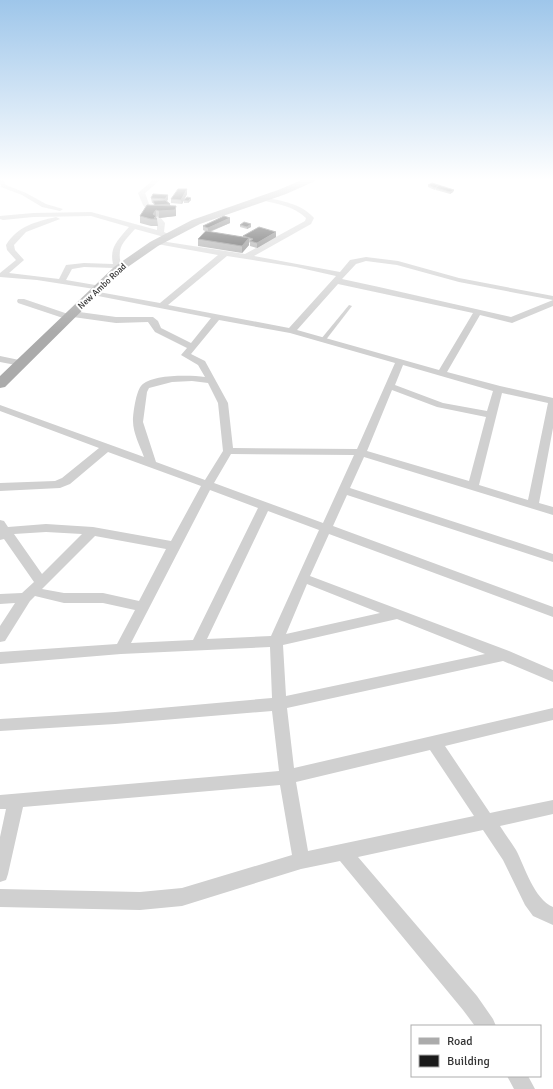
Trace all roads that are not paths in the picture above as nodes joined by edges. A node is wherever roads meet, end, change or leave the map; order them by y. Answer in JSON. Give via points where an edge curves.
{"nodes":[{"id":1,"x":21,"y":231,"type":"edge"},
{"id":2,"x":130,"y":231,"type":"edge"},
{"id":3,"x":145,"y":231,"type":"edge"},
{"id":4,"x":162,"y":231,"type":"edge"},
{"id":5,"x":177,"y":231,"type":"edge"},
{"id":6,"x":293,"y":231,"type":"edge"},
{"id":7,"x":162,"y":237,"type":"junction"},
{"id":8,"x":224,"y":254,"type":"junction"},
{"id":9,"x":248,"y":256,"type":"junction"},
{"id":10,"x":117,"y":268,"type":"junction"},
{"id":11,"x":1,"y":275,"type":"edge"},
{"id":12,"x":340,"y":278,"type":"junction"},
{"id":13,"x":62,"y":282,"type":"junction"},
{"id":14,"x":96,"y":291,"type":"junction"},
{"id":15,"x":553,"y":298,"type":"edge"},
{"id":16,"x":21,"y":301,"type":"dead end"},
{"id":17,"x":553,"y":303,"type":"edge"},
{"id":18,"x":162,"y":306,"type":"junction"},
{"id":19,"x":350,"y":306,"type":"dead end"},
{"id":20,"x":478,"y":312,"type":"junction"},
{"id":21,"x":70,"y":316,"type":"junction"},
{"id":22,"x":217,"y":317,"type":"junction"},
{"id":23,"x":291,"y":331,"type":"junction"},
{"id":24,"x":323,"y":340,"type":"junction"},
{"id":25,"x":191,"y":347,"type":"junction"},
{"id":26,"x":0,"y":359,"type":"edge"},
{"id":27,"x":400,"y":362,"type":"junction"},
{"id":28,"x":21,"y":364,"type":"junction"},
{"id":29,"x":442,"y":373,"type":"junction"},
{"id":30,"x":211,"y":381,"type":"junction"},
{"id":31,"x":0,"y":384,"type":"edge"},
{"id":32,"x":390,"y":386,"type":"junction"},
{"id":33,"x":498,"y":388,"type":"junction"},
{"id":34,"x":0,"y":408,"type":"edge"},
{"id":35,"x":491,"y":415,"type":"junction"},
{"id":36,"x":107,"y":447,"type":"junction"},
{"id":37,"x":228,"y":451,"type":"junction"},
{"id":38,"x":360,"y":452,"type":"junction"},
{"id":39,"x":151,"y":463,"type":"junction"},
{"id":40,"x":208,"y":484,"type":"junction"},
{"id":41,"x":473,"y":486,"type":"junction"},
{"id":42,"x":0,"y":487,"type":"edge"},
{"id":43,"x":344,"y":490,"type":"junction"},
{"id":44,"x":533,"y":505,"type":"junction"},
{"id":45,"x":265,"y":506,"type":"junction"},
{"id":46,"x":553,"y":511,"type":"edge"},
{"id":47,"x":325,"y":529,"type":"junction"},
{"id":48,"x":2,"y":531,"type":"edge"},
{"id":49,"x":93,"y":531,"type":"junction"},
{"id":50,"x":174,"y":546,"type":"junction"},
{"id":51,"x":553,"y":558,"type":"edge"},
{"id":52,"x":303,"y":578,"type":"junction"},
{"id":53,"x":33,"y":590,"type":"junction"},
{"id":54,"x":0,"y":599,"type":"edge"},
{"id":55,"x":143,"y":607,"type":"junction"},
{"id":56,"x":553,"y":612,"type":"edge"},
{"id":57,"x":398,"y":614,"type":"junction"},
{"id":58,"x":0,"y":637,"type":"edge"},
{"id":59,"x":276,"y":641,"type":"junction"},
{"id":60,"x":197,"y":646,"type":"junction"},
{"id":61,"x":121,"y":649,"type":"junction"},
{"id":62,"x":504,"y":655,"type":"junction"},
{"id":63,"x":0,"y":658,"type":"edge"},
{"id":64,"x":553,"y":676,"type":"edge"},
{"id":65,"x":279,"y":704,"type":"junction"},
{"id":66,"x":553,"y":714,"type":"edge"},
{"id":67,"x":0,"y":725,"type":"edge"},
{"id":68,"x":434,"y":743,"type":"junction"},
{"id":69,"x":287,"y":777,"type":"junction"},
{"id":70,"x":8,"y":801,"type":"edge"},
{"id":71,"x":553,"y":808,"type":"edge"},
{"id":72,"x":487,"y":821,"type":"junction"},
{"id":73,"x":343,"y":852,"type":"junction"},
{"id":74,"x":301,"y":861,"type":"junction"},
{"id":75,"x":0,"y":874,"type":"edge"},
{"id":76,"x":0,"y":898,"type":"edge"},
{"id":77,"x":553,"y":916,"type":"edge"},
{"id":78,"x":485,"y":1025,"type":"edge"},
{"id":79,"x":518,"y":1077,"type":"edge"},
{"id":80,"x":525,"y":1089,"type":"edge"}],
"edges":[{"from":1,"to":11,"type":"street","via":[[10,245],[20,260]]},
{"from":2,"to":10,"type":"street","via":[[116,246],[114,256]]},
{"from":3,"to":7,"type":"street"},
{"from":4,"to":7,"type":"street"},
{"from":5,"to":7,"type":"main road","name":"New Ambo Road"},
{"from":6,"to":9,"type":"street"},
{"from":7,"to":8,"type":"street"},
{"from":7,"to":10,"type":"main road","name":"New Ambo Road"},
{"from":8,"to":9,"type":"street"},
{"from":8,"to":18,"type":"street"},
{"from":9,"to":12,"type":"street","via":[[278,261]]},
{"from":10,"to":13,"type":"street","via":[[84,265],[69,267]]},
{"from":10,"to":14,"type":"main road","name":"New Ambo Road"},
{"from":11,"to":13,"type":"street"},
{"from":12,"to":15,"type":"street","via":[[356,260],[370,259]]},
{"from":12,"to":20,"type":"street"},
{"from":12,"to":23,"type":"street"},
{"from":13,"to":14,"type":"street"},
{"from":14,"to":18,"type":"street"},
{"from":14,"to":21,"type":"main road","name":"New Ambo Road"},
{"from":16,"to":21,"type":"street"},
{"from":17,"to":20,"type":"street","via":[[512,320]]},
{"from":18,"to":22,"type":"street"},
{"from":19,"to":24,"type":"lane"},
{"from":20,"to":29,"type":"street"},
{"from":21,"to":25,"type":"street","via":[[154,320],[158,330]]},
{"from":21,"to":28,"type":"main road","name":"New Ambo Road"},
{"from":22,"to":23,"type":"street"},
{"from":22,"to":25,"type":"street"},
{"from":23,"to":24,"type":"street"},
{"from":24,"to":27,"type":"street"},
{"from":25,"to":30,"type":"street","via":[[186,353],[187,356],[202,363]]},
{"from":26,"to":28,"type":"street"},
{"from":27,"to":29,"type":"street"},
{"from":27,"to":32,"type":"street"},
{"from":28,"to":31,"type":"main road","name":"New Ambo Road"},
{"from":29,"to":33,"type":"street"},
{"from":30,"to":37,"type":"street","via":[[223,403]]},
{"from":30,"to":39,"type":"street","via":[[172,378],[146,386],[142,392],[138,422]]},
{"from":32,"to":35,"type":"street","via":[[441,405]]},
{"from":32,"to":38,"type":"street"},
{"from":33,"to":35,"type":"street"},
{"from":33,"to":44,"type":"street","via":[[553,401]]},
{"from":34,"to":36,"type":"street"},
{"from":35,"to":41,"type":"street"},
{"from":36,"to":39,"type":"street"},
{"from":36,"to":42,"type":"street","via":[[66,481],[56,485]]},
{"from":37,"to":38,"type":"street"},
{"from":37,"to":40,"type":"street"},
{"from":38,"to":41,"type":"street"},
{"from":38,"to":43,"type":"street"},
{"from":39,"to":40,"type":"street"},
{"from":40,"to":45,"type":"street"},
{"from":40,"to":50,"type":"street"},
{"from":41,"to":44,"type":"street"},
{"from":43,"to":47,"type":"street"},
{"from":43,"to":51,"type":"street"},
{"from":44,"to":46,"type":"street"},
{"from":45,"to":47,"type":"street"},
{"from":45,"to":60,"type":"street"},
{"from":47,"to":52,"type":"street"},
{"from":47,"to":56,"type":"street"},
{"from":48,"to":49,"type":"street","via":[[46,528]]},
{"from":48,"to":53,"type":"street"},
{"from":49,"to":50,"type":"street"},
{"from":49,"to":53,"type":"street"},
{"from":50,"to":55,"type":"street"},
{"from":52,"to":57,"type":"street"},
{"from":52,"to":59,"type":"street"},
{"from":53,"to":54,"type":"street"},
{"from":53,"to":55,"type":"street","via":[[64,598],[102,598]]},
{"from":53,"to":58,"type":"street"},
{"from":55,"to":61,"type":"street"},
{"from":57,"to":59,"type":"street"},
{"from":57,"to":62,"type":"street"},
{"from":59,"to":60,"type":"street"},
{"from":59,"to":65,"type":"street"},
{"from":60,"to":61,"type":"street"},
{"from":61,"to":63,"type":"street"},
{"from":62,"to":64,"type":"street"},
{"from":62,"to":65,"type":"street"},
{"from":65,"to":67,"type":"street"},
{"from":65,"to":69,"type":"street"},
{"from":66,"to":68,"type":"street"},
{"from":68,"to":69,"type":"street"},
{"from":68,"to":72,"type":"street"},
{"from":69,"to":70,"type":"street"},
{"from":69,"to":74,"type":"street"},
{"from":70,"to":75,"type":"street"},
{"from":71,"to":72,"type":"street"},
{"from":72,"to":73,"type":"street"},
{"from":72,"to":77,"type":"street","via":[[509,854],[531,899],[539,910]]},
{"from":73,"to":74,"type":"street"},
{"from":73,"to":78,"type":"street","via":[[470,1003]]},
{"from":74,"to":76,"type":"street","via":[[171,898],[140,901]]},
{"from":79,"to":80,"type":"street"}]}
